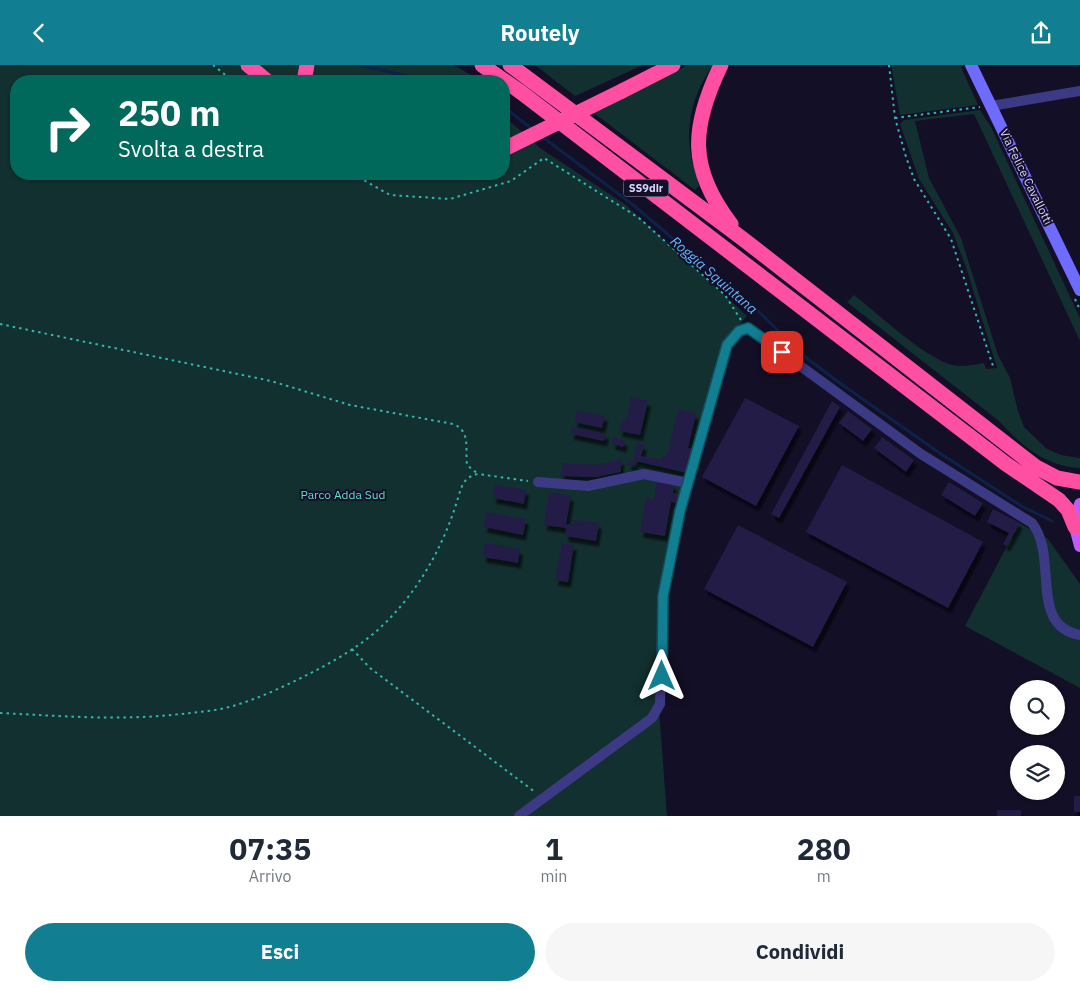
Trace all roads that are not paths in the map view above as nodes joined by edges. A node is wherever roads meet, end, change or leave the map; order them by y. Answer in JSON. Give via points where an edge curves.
{"nodes":[{"id":1,"x":248,"y":65,"type":"edge"},
{"id":2,"x":482,"y":65,"type":"edge"},
{"id":3,"x":510,"y":65,"type":"edge"},
{"id":4,"x":673,"y":65,"type":"edge"},
{"id":5,"x":721,"y":65,"type":"edge"},
{"id":6,"x":972,"y":65,"type":"edge"},
{"id":7,"x":260,"y":75,"type":"edge"},
{"id":8,"x":496,"y":75,"type":"edge"},
{"id":9,"x":510,"y":85,"type":"edge"},
{"id":10,"x":1080,"y":91,"type":"edge"},
{"id":11,"x":991,"y":106,"type":"junction"},
{"id":12,"x":510,"y":146,"type":"edge"},
{"id":13,"x":743,"y":239,"type":"junction"},
{"id":14,"x":1080,"y":290,"type":"edge"},
{"id":15,"x":538,"y":482,"type":"road end"},
{"id":16,"x":1080,"y":482,"type":"edge"},
{"id":17,"x":688,"y":483,"type":"junction"},
{"id":18,"x":1080,"y":504,"type":"edge"},
{"id":19,"x":1075,"y":527,"type":"junction"},
{"id":20,"x":1080,"y":546,"type":"edge"},
{"id":21,"x":1080,"y":635,"type":"edge"},
{"id":22,"x":519,"y":816,"type":"edge"}],
"edges":[{"from":1,"to":7,"type":"highway"},
{"from":2,"to":8,"type":"highway","number":"SS9dir"},
{"from":3,"to":13,"type":"highway","number":"SS9dir"},
{"from":4,"to":12,"type":"highway","bridge":true},
{"from":5,"to":13,"type":"highway","via":[[707,94],[698,153],[705,182],[717,205]]},
{"from":6,"to":11,"type":"street","name":"Via Felice Cavallotti"},
{"from":9,"to":19,"type":"highway","number":"SS9dir","via":[[1006,464],[1059,500],[1068,510]]},
{"from":10,"to":11,"type":"street"},
{"from":11,"to":14,"type":"street","name":"Via Felice Cavallotti"},
{"from":13,"to":16,"type":"highway","number":"SS9dir","via":[[1036,467],[1057,477]]},
{"from":15,"to":17,"type":"street","via":[[588,485],[644,474]]},
{"from":17,"to":21,"type":"street","via":[[727,345],[746,328],[921,454],[1032,523],[1038,530],[1043,547],[1052,617],[1070,633]]},
{"from":17,"to":22,"type":"street","via":[[663,596],[660,704],[652,718]]},
{"from":18,"to":19,"type":"main road"},
{"from":19,"to":20,"type":"main road"}]}
